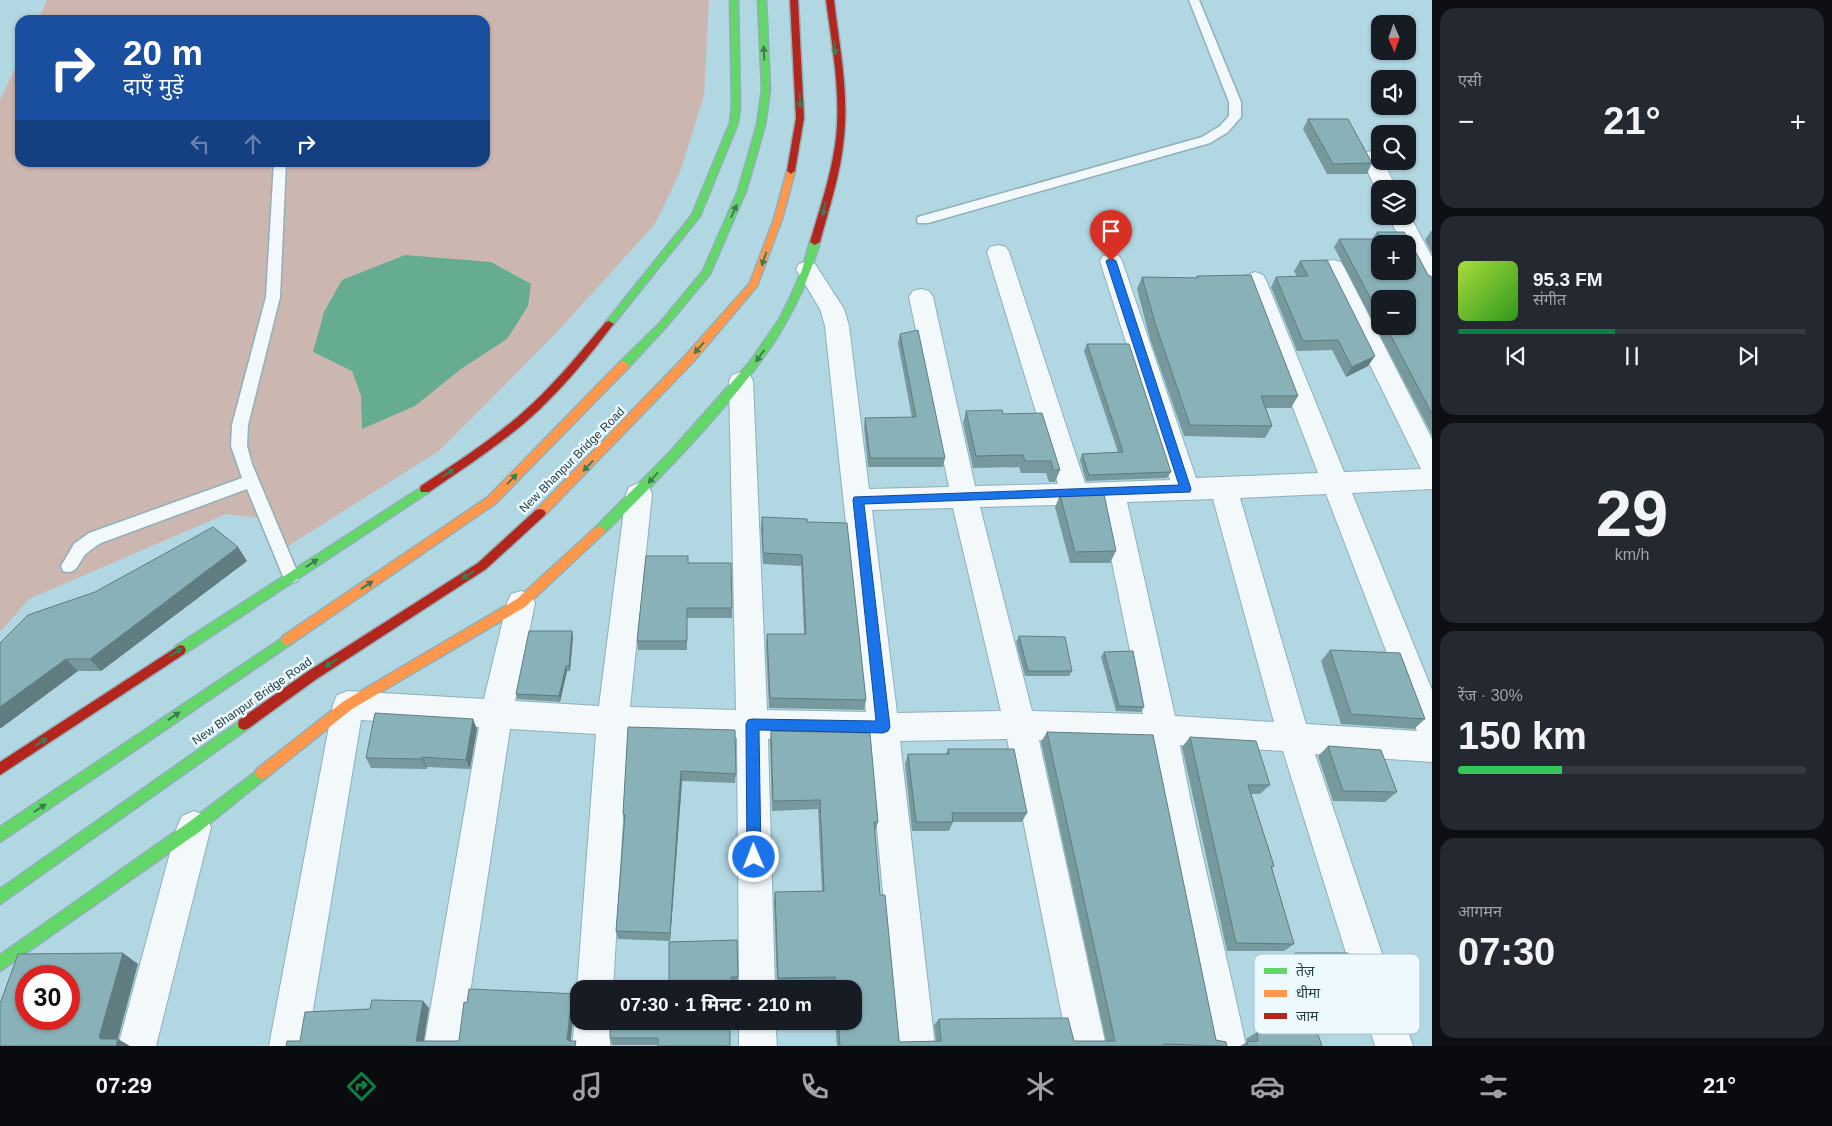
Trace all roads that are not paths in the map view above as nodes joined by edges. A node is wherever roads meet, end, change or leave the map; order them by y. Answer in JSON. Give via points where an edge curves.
{"nodes":[{"id":1,"x":734,"y":0,"type":"edge"},
{"id":2,"x":762,"y":0,"type":"edge"},
{"id":3,"x":794,"y":0,"type":"edge"},
{"id":4,"x":830,"y":0,"type":"edge"},
{"id":5,"x":1194,"y":0,"type":"edge"},
{"id":6,"x":280,"y":167,"type":"edge"},
{"id":7,"x":923,"y":220,"type":"dead end"},
{"id":8,"x":1404,"y":225,"type":"edge"},
{"id":9,"x":998,"y":252,"type":"dead end"},
{"id":10,"x":1111,"y":261,"type":"dead end"},
{"id":11,"x":1333,"y":267,"type":"edge"},
{"id":12,"x":808,"y":269,"type":"junction"},
{"id":13,"x":1432,"y":278,"type":"edge"},
{"id":14,"x":1255,"y":280,"type":"edge"},
{"id":15,"x":921,"y":296,"type":"dead end"},
{"id":16,"x":741,"y":381,"type":"junction"},
{"id":17,"x":1432,"y":464,"type":"edge"},
{"id":18,"x":1432,"y":479,"type":"edge"},
{"id":19,"x":252,"y":481,"type":"junction"},
{"id":20,"x":1336,"y":482,"type":"junction"},
{"id":21,"x":1223,"y":487,"type":"junction"},
{"id":22,"x":1186,"y":489,"type":"junction"},
{"id":23,"x":1111,"y":493,"type":"junction"},
{"id":24,"x":639,"y":494,"type":"junction"},
{"id":25,"x":1075,"y":494,"type":"junction"},
{"id":26,"x":964,"y":496,"type":"junction"},
{"id":27,"x":858,"y":500,"type":"junction"},
{"id":28,"x":70,"y":566,"type":"dead end"},
{"id":29,"x":291,"y":576,"type":"junction"},
{"id":30,"x":522,"y":603,"type":"junction"},
{"id":31,"x":348,"y":705,"type":"junction"},
{"id":32,"x":497,"y":712,"type":"junction"},
{"id":33,"x":613,"y":721,"type":"junction"},
{"id":34,"x":752,"y":724,"type":"junction"},
{"id":35,"x":1020,"y":725,"type":"junction"},
{"id":36,"x":883,"y":727,"type":"junction"},
{"id":37,"x":1162,"y":729,"type":"junction"},
{"id":38,"x":1432,"y":729,"type":"edge"},
{"id":39,"x":1294,"y":737,"type":"junction"},
{"id":40,"x":1432,"y":747,"type":"edge"},
{"id":41,"x":0,"y":769,"type":"edge"},
{"id":42,"x":194,"y":827,"type":"junction"},
{"id":43,"x":0,"y":835,"type":"edge"},
{"id":44,"x":0,"y":897,"type":"edge"},
{"id":45,"x":1364,"y":954,"type":"edge"},
{"id":46,"x":0,"y":964,"type":"edge"},
{"id":47,"x":596,"y":980,"type":"edge"},
{"id":48,"x":757,"y":980,"type":"edge"},
{"id":49,"x":592,"y":1030,"type":"edge"},
{"id":50,"x":757,"y":1030,"type":"edge"},
{"id":51,"x":1390,"y":1034,"type":"edge"},
{"id":52,"x":137,"y":1046,"type":"edge"},
{"id":53,"x":288,"y":1046,"type":"edge"},
{"id":54,"x":443,"y":1046,"type":"edge"},
{"id":55,"x":591,"y":1046,"type":"edge"},
{"id":56,"x":758,"y":1046,"type":"edge"},
{"id":57,"x":916,"y":1046,"type":"edge"},
{"id":58,"x":1088,"y":1046,"type":"edge"},
{"id":59,"x":1227,"y":1046,"type":"edge"},
{"id":60,"x":1394,"y":1046,"type":"edge"}],
"edges":[{"from":29,"to":1,"type":"street","one_way":true,"via":[[477,454],[522,419],[583,356],[678,240],[696,216],[734,123]]},
{"from":43,"to":2,"type":"street","one_way":true,"via":[[492,500],[663,325],[707,272],[742,192],[766,90]]},
{"from":3,"to":44,"type":"street","name":"New Bhanpur Bridge Road","one_way":true,"via":[[800,118],[790,176],[778,219],[754,284],[689,359],[556,498],[482,566],[310,676]]},
{"from":4,"to":12,"type":"street","one_way":true,"via":[[840,85],[840,136]]},
{"from":5,"to":7,"type":"lane","via":[[1235,102],[1235,116],[1224,129],[1206,140]]},
{"from":6,"to":19,"type":"lane","via":[[272,297],[240,425],[239,446]]},
{"from":8,"to":13,"type":"street"},
{"from":9,"to":25,"type":"street"},
{"from":10,"to":22,"type":"street"},
{"from":11,"to":17,"type":"street"},
{"from":12,"to":16,"type":"street","one_way":true,"via":[[785,320]]},
{"from":12,"to":27,"type":"street","via":[[832,309],[838,326]]},
{"from":14,"to":20,"type":"street"},
{"from":15,"to":26,"type":"street"},
{"from":16,"to":24,"type":"street","one_way":true},
{"from":16,"to":34,"type":"street"},
{"from":18,"to":20,"type":"street"},
{"from":19,"to":28,"type":"lane","via":[[96,538],[80,549]]},
{"from":19,"to":29,"type":"lane"},
{"from":20,"to":21,"type":"street"},
{"from":20,"to":38,"type":"street"},
{"from":21,"to":22,"type":"street"},
{"from":21,"to":39,"type":"street"},
{"from":22,"to":23,"type":"street"},
{"from":23,"to":25,"type":"street"},
{"from":23,"to":37,"type":"street"},
{"from":24,"to":30,"type":"street"},
{"from":24,"to":33,"type":"street"},
{"from":25,"to":26,"type":"street"},
{"from":26,"to":27,"type":"street"},
{"from":26,"to":35,"type":"street"},
{"from":27,"to":36,"type":"street"},
{"from":41,"to":29,"type":"street","one_way":true},
{"from":30,"to":31,"type":"street"},
{"from":30,"to":32,"type":"street"},
{"from":31,"to":32,"type":"street"},
{"from":31,"to":42,"type":"street"},
{"from":31,"to":53,"type":"street"},
{"from":32,"to":33,"type":"street"},
{"from":32,"to":54,"type":"street"},
{"from":33,"to":34,"type":"street"},
{"from":33,"to":47,"type":"street"},
{"from":34,"to":36,"type":"street"},
{"from":34,"to":48,"type":"street"},
{"from":35,"to":36,"type":"street"},
{"from":35,"to":37,"type":"street"},
{"from":35,"to":58,"type":"street"},
{"from":36,"to":57,"type":"street"},
{"from":37,"to":39,"type":"street"},
{"from":37,"to":59,"type":"street","via":[[1175,808]]},
{"from":39,"to":40,"type":"street"},
{"from":39,"to":45,"type":"street"},
{"from":42,"to":46,"type":"street"},
{"from":42,"to":52,"type":"street"},
{"from":49,"to":55,"type":"street"},
{"from":50,"to":56,"type":"street"},
{"from":51,"to":60,"type":"street"}]}
